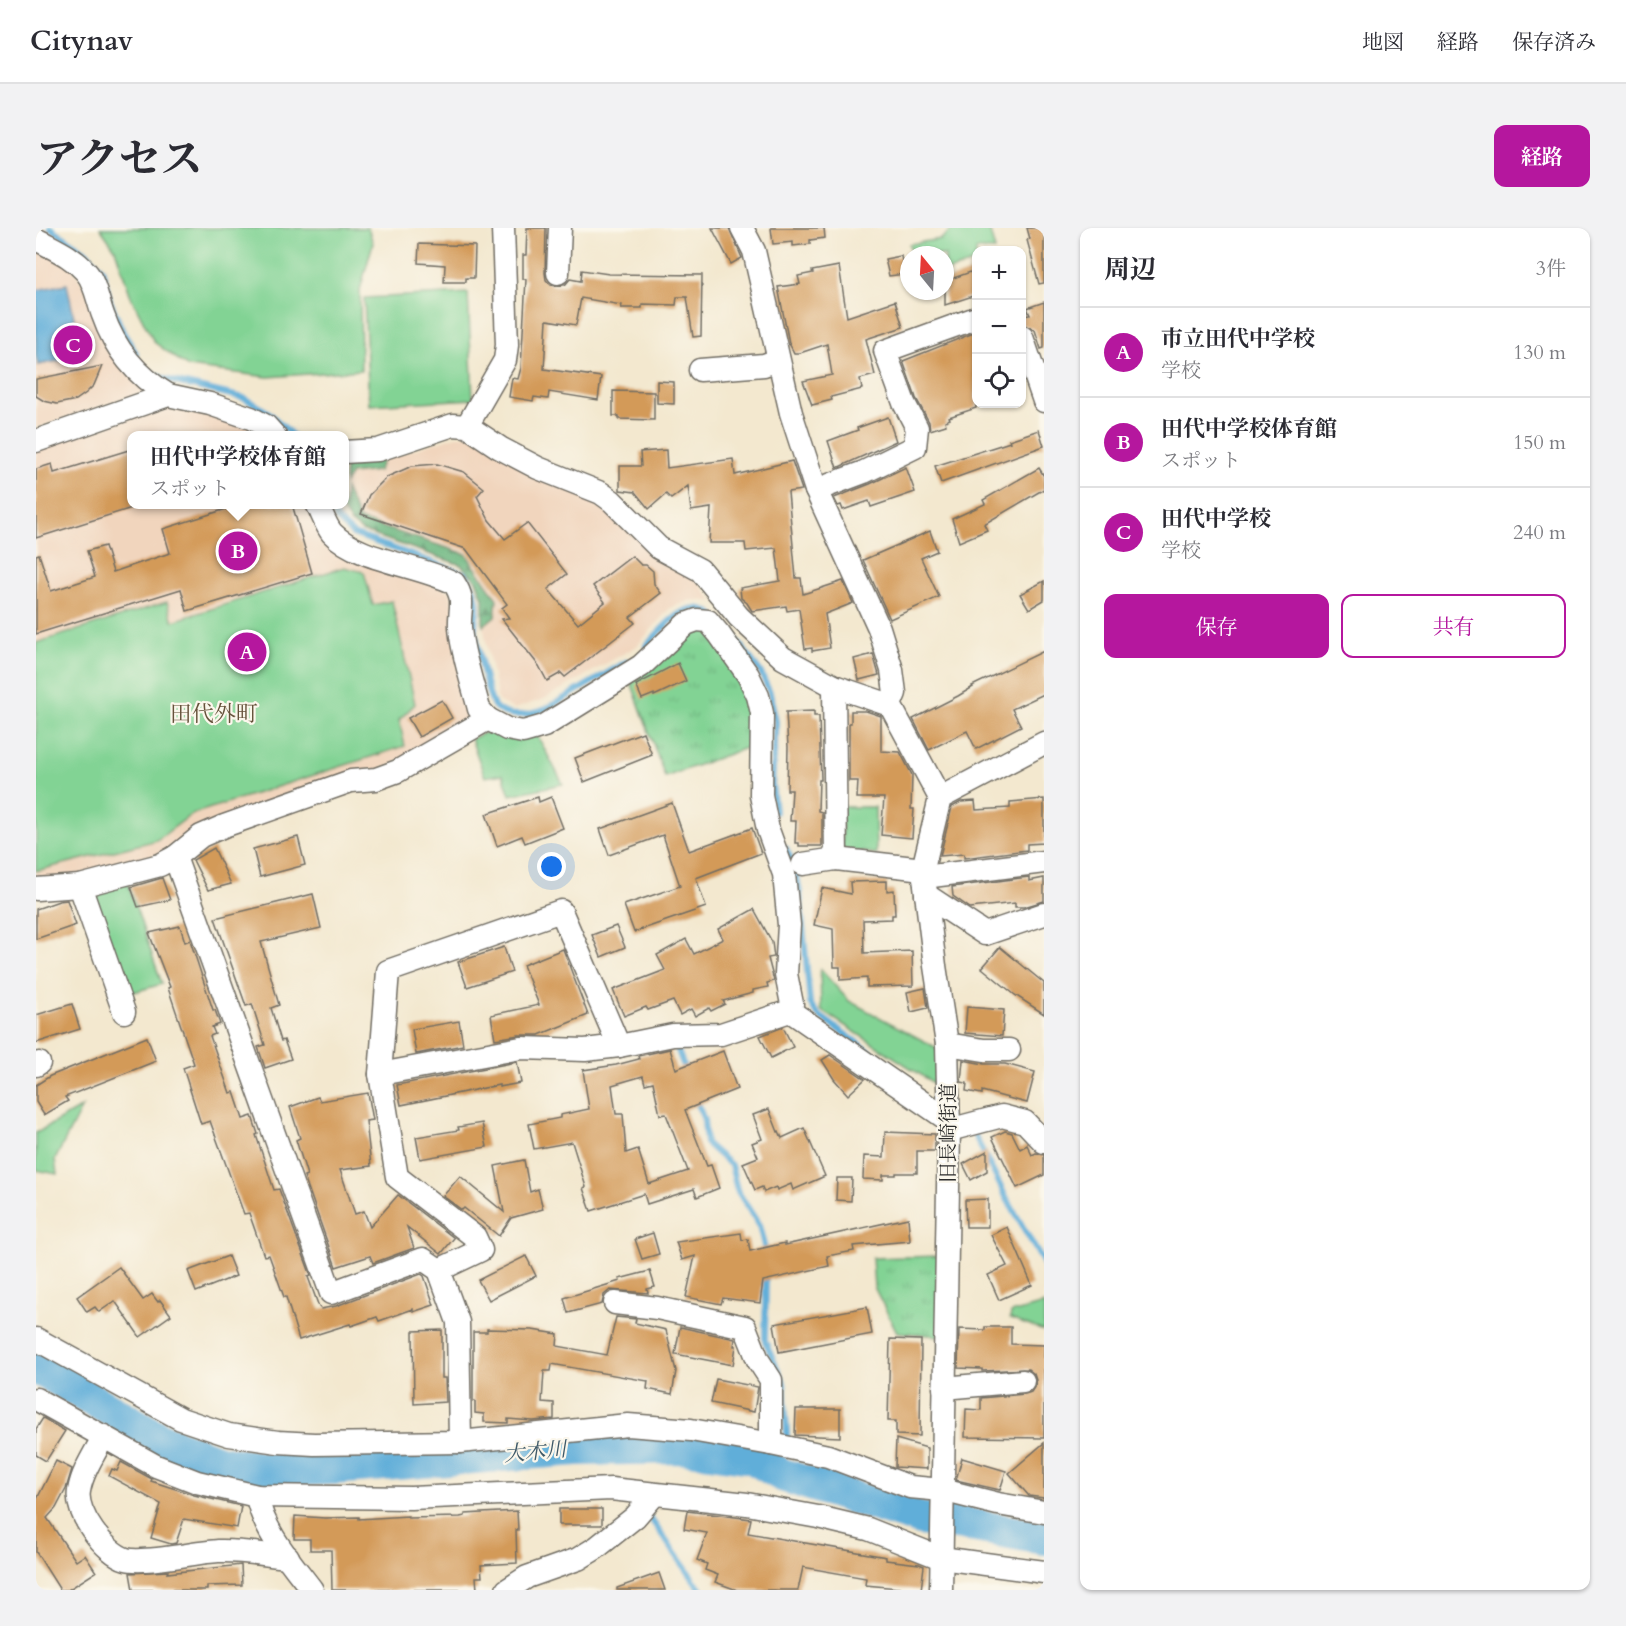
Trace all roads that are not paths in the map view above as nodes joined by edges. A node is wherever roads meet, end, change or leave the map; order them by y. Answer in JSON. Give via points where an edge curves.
{"nodes":[{"id":1,"x":503,"y":228,"type":"edge"},
{"id":2,"x":560,"y":228,"type":"edge"},
{"id":3,"x":742,"y":228,"type":"edge"},
{"id":4,"x":36,"y":239,"type":"edge"},
{"id":5,"x":558,"y":273,"type":"dead end"},
{"id":6,"x":972,"y":319,"type":"edge"},
{"id":7,"x":1026,"y":349,"type":"edge"},
{"id":8,"x":778,"y":360,"type":"junction"},
{"id":9,"x":700,"y":370,"type":"dead end"},
{"id":10,"x":168,"y":395,"type":"junction"},
{"id":11,"x":1044,"y":401,"type":"edge"},
{"id":12,"x":467,"y":426,"type":"junction"},
{"id":13,"x":271,"y":431,"type":"edge"},
{"id":14,"x":36,"y":441,"type":"edge"},
{"id":15,"x":349,"y":452,"type":"edge"},
{"id":16,"x":816,"y":490,"type":"junction"},
{"id":17,"x":319,"y":509,"type":"edge"},
{"id":18,"x":739,"y":617,"type":"junction"},
{"id":19,"x":719,"y":634,"type":"junction"},
{"id":20,"x":834,"y":686,"type":"junction"},
{"id":21,"x":890,"y":705,"type":"junction"},
{"id":22,"x":488,"y":719,"type":"junction"},
{"id":23,"x":1044,"y":743,"type":"edge"},
{"id":24,"x":940,"y":798,"type":"junction"},
{"id":25,"x":175,"y":857,"type":"junction"},
{"id":26,"x":836,"y":859,"type":"junction"},
{"id":27,"x":1044,"y":862,"type":"edge"},
{"id":28,"x":803,"y":864,"type":"dead end"},
{"id":29,"x":924,"y":880,"type":"junction"},
{"id":30,"x":80,"y":886,"type":"junction"},
{"id":31,"x":36,"y":889,"type":"edge"},
{"id":32,"x":1044,"y":914,"type":"edge"},
{"id":33,"x":790,"y":1011,"type":"junction"},
{"id":34,"x":124,"y":1012,"type":"dead end"},
{"id":35,"x":947,"y":1044,"type":"junction"},
{"id":36,"x":619,"y":1046,"type":"junction"},
{"id":37,"x":1010,"y":1050,"type":"dead end"},
{"id":38,"x":380,"y":1074,"type":"junction"},
{"id":39,"x":951,"y":1126,"type":"junction"},
{"id":40,"x":1044,"y":1142,"type":"edge"},
{"id":41,"x":439,"y":1270,"type":"junction"},
{"id":42,"x":615,"y":1303,"type":"dead end"},
{"id":43,"x":36,"y":1339,"type":"edge"},
{"id":44,"x":1023,"y":1381,"type":"dead end"},
{"id":45,"x":944,"y":1388,"type":"junction"},
{"id":46,"x":36,"y":1399,"type":"edge"},
{"id":47,"x":104,"y":1436,"type":"junction"},
{"id":48,"x":460,"y":1442,"type":"junction"},
{"id":49,"x":771,"y":1443,"type":"junction"},
{"id":50,"x":942,"y":1490,"type":"junction"},
{"id":51,"x":654,"y":1495,"type":"junction"},
{"id":52,"x":257,"y":1496,"type":"junction"},
{"id":53,"x":1044,"y":1512,"type":"edge"},
{"id":54,"x":288,"y":1557,"type":"junction"},
{"id":55,"x":941,"y":1558,"type":"junction"},
{"id":56,"x":1044,"y":1572,"type":"edge"},
{"id":57,"x":312,"y":1590,"type":"edge"},
{"id":58,"x":508,"y":1590,"type":"edge"},
{"id":59,"x":941,"y":1590,"type":"edge"}],
"edges":[{"from":1,"to":12,"type":"street","via":[[505,360]]},
{"from":2,"to":5,"type":"street"},
{"from":3,"to":8,"type":"street","via":[[754,251]]},
{"from":4,"to":10,"type":"street","via":[[68,255],[87,273],[119,350],[149,383]]},
{"from":6,"to":16,"type":"street","via":[[885,351],[917,428],[915,447]]},
{"from":7,"to":11,"type":"street"},
{"from":8,"to":9,"type":"street","via":[[764,365]]},
{"from":8,"to":16,"type":"street"},
{"from":10,"to":13,"type":"street","via":[[251,418]]},
{"from":10,"to":14,"type":"street"},
{"from":12,"to":15,"type":"street","via":[[453,425],[378,450]]},
{"from":12,"to":18,"type":"street","via":[[538,468],[601,493],[659,548],[700,570]]},
{"from":16,"to":21,"type":"street","via":[[879,628],[892,669],[895,693]]},
{"from":17,"to":22,"type":"street","via":[[330,531],[343,543],[454,582],[462,602],[460,627],[479,709]]},
{"from":18,"to":19,"type":"street"},
{"from":18,"to":20,"type":"street","via":[[783,658]]},
{"from":19,"to":22,"type":"street","via":[[708,621],[686,624],[641,666],[544,726],[524,732]]},
{"from":19,"to":33,"type":"street","via":[[748,675],[762,713],[761,795],[768,830],[784,874]]},
{"from":20,"to":21,"type":"street"},
{"from":20,"to":26,"type":"street"},
{"from":21,"to":24,"type":"street"},
{"from":22,"to":25,"type":"street","via":[[398,771],[376,779],[351,781],[224,826],[201,836]]},
{"from":23,"to":24,"type":"street"},
{"from":24,"to":29,"type":"street","name":"旧長崎街道"},
{"from":25,"to":30,"type":"street","via":[[160,865]]},
{"from":25,"to":41,"type":"street","via":[[331,1293],[423,1259]]},
{"from":26,"to":28,"type":"street"},
{"from":26,"to":29,"type":"street"},
{"from":27,"to":29,"type":"street"},
{"from":29,"to":32,"type":"street","via":[[985,934]]},
{"from":29,"to":35,"type":"street","name":"旧長崎街道"},
{"from":30,"to":31,"type":"street"},
{"from":30,"to":34,"type":"street"},
{"from":33,"to":36,"type":"street","via":[[721,1034],[673,1035]]},
{"from":33,"to":39,"type":"street"},
{"from":35,"to":37,"type":"street"},
{"from":35,"to":39,"type":"street","name":"旧長崎街道"},
{"from":36,"to":38,"type":"street","via":[[585,1050],[521,1048]]},
{"from":36,"to":38,"type":"street","via":[[561,910],[388,971]]},
{"from":38,"to":41,"type":"street","via":[[397,1177],[475,1237],[481,1250]]},
{"from":39,"to":40,"type":"street","via":[[1002,1116],[1025,1122]]},
{"from":39,"to":45,"type":"street","name":"旧長崎街道"},
{"from":41,"to":48,"type":"street","via":[[459,1322]]},
{"from":42,"to":49,"type":"street","via":[[745,1327],[771,1380]]},
{"from":43,"to":48,"type":"street","via":[[182,1419],[229,1435],[314,1444]]},
{"from":44,"to":45,"type":"street"},
{"from":45,"to":50,"type":"street","name":"旧長崎街道"},
{"from":46,"to":47,"type":"street"},
{"from":47,"to":52,"type":"street","via":[[156,1466],[197,1482]]},
{"from":47,"to":54,"type":"street","via":[[78,1494],[94,1533],[112,1552],[128,1560],[219,1551]]},
{"from":48,"to":49,"type":"street","via":[[628,1425]]},
{"from":49,"to":50,"type":"street","via":[[828,1456],[910,1487]]},
{"from":50,"to":53,"type":"street"},
{"from":50,"to":55,"type":"street","name":"旧長崎街道"},
{"from":51,"to":52,"type":"street","via":[[611,1489],[411,1498]]},
{"from":51,"to":55,"type":"street","via":[[747,1504],[818,1517],[868,1529]]},
{"from":51,"to":58,"type":"street","via":[[596,1548],[578,1559],[526,1577]]},
{"from":52,"to":54,"type":"street","via":[[260,1514]]},
{"from":54,"to":57,"type":"street"},
{"from":55,"to":56,"type":"street"},
{"from":55,"to":59,"type":"street","name":"旧長崎街道"}]}
